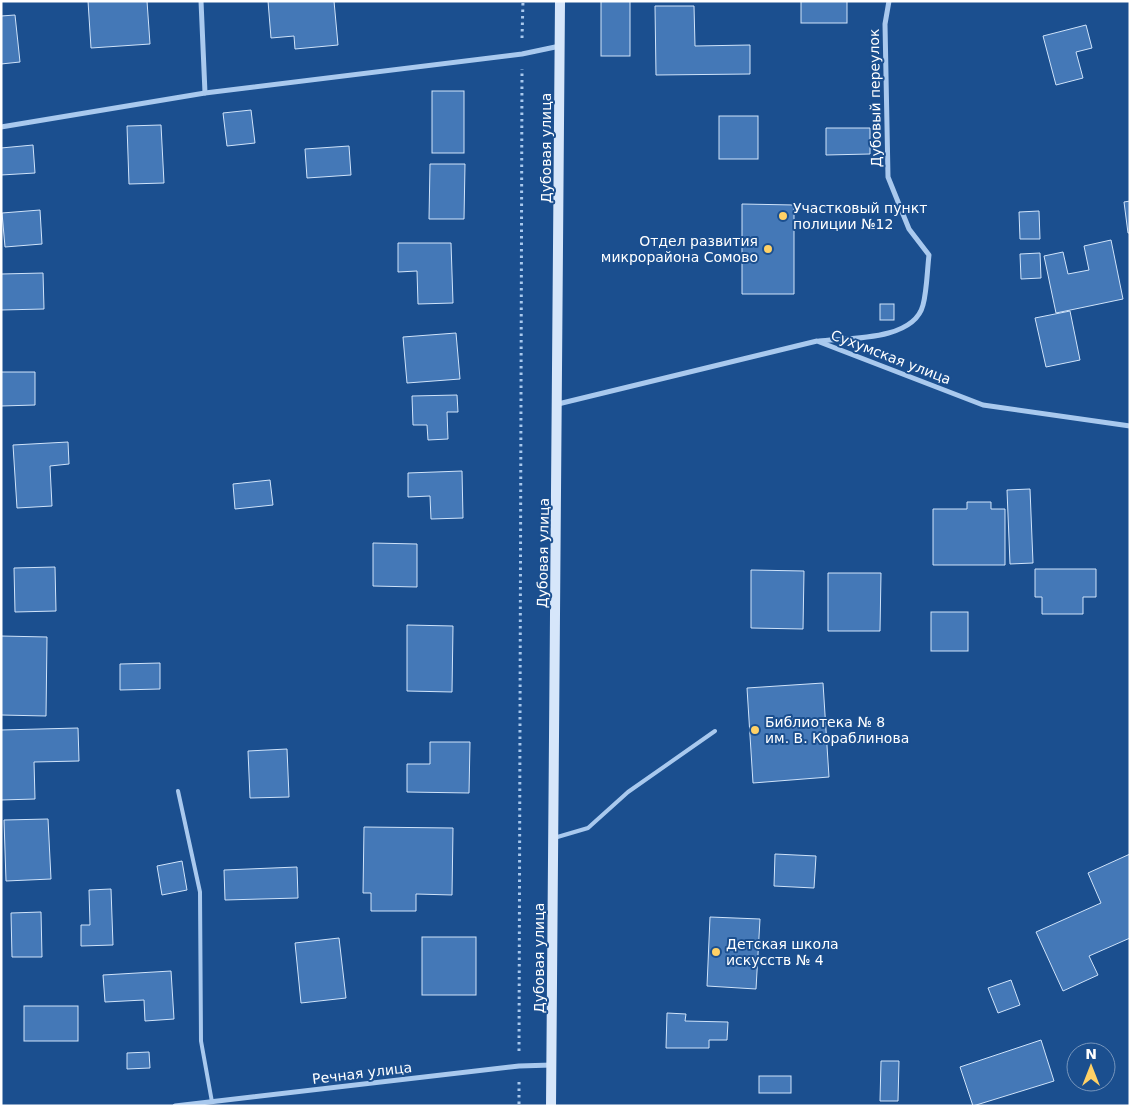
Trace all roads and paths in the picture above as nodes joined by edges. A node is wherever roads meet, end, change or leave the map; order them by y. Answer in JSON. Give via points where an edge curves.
{"nodes":[{"id":1,"x":201,"y":1,"type":"edge"},
{"id":2,"x":523,"y":1,"type":"edge"},
{"id":3,"x":560,"y":1,"type":"edge"},
{"id":4,"x":889,"y":1,"type":"edge"},
{"id":5,"x":560,"y":46,"type":"junction"},
{"id":6,"x":522,"y":54,"type":"junction"},
{"id":7,"x":205,"y":94,"type":"junction"},
{"id":8,"x":1,"y":127,"type":"edge"},
{"id":9,"x":817,"y":341,"type":"junction"},
{"id":10,"x":558,"y":404,"type":"junction"},
{"id":11,"x":1130,"y":426,"type":"edge"},
{"id":12,"x":715,"y":731,"type":"dead end"},
{"id":13,"x":178,"y":791,"type":"dead end"},
{"id":14,"x":554,"y":838,"type":"junction"},
{"id":15,"x":552,"y":1065,"type":"junction"},
{"id":16,"x":519,"y":1066,"type":"junction"},
{"id":17,"x":212,"y":1102,"type":"junction"},
{"id":18,"x":175,"y":1106,"type":"edge"},
{"id":19,"x":519,"y":1106,"type":"edge"},
{"id":20,"x":551,"y":1106,"type":"edge"}],
"edges":[{"from":1,"to":7,"type":"street"},
{"from":2,"to":6,"type":"path"},
{"from":3,"to":5,"type":"street","name":"Дубовая улица"},
{"from":4,"to":9,"type":"street","name":"Дубовый переулок","via":[[885,24],[888,177],[909,229],[929,255],[922,307],[910,325],[890,334]]},
{"from":5,"to":6,"type":"street"},
{"from":5,"to":10,"type":"street","name":"Дубовая улица"},
{"from":6,"to":7,"type":"street"},
{"from":6,"to":16,"type":"path"},
{"from":7,"to":8,"type":"street"},
{"from":9,"to":10,"type":"street","name":"Сухумская улица"},
{"from":9,"to":11,"type":"street","name":"Сухумская улица","via":[[983,405]]},
{"from":10,"to":14,"type":"street","name":"Дубовая улица"},
{"from":12,"to":14,"type":"lane","via":[[628,792],[588,828]]},
{"from":13,"to":17,"type":"lane","via":[[200,892],[201,1041]]},
{"from":14,"to":15,"type":"street","name":"Дубовая улица"},
{"from":15,"to":16,"type":"street","name":"Речная улица"},
{"from":15,"to":20,"type":"street","name":"Дубовая улица"},
{"from":16,"to":17,"type":"street","name":"Речная улица"},
{"from":16,"to":19,"type":"path"},
{"from":17,"to":18,"type":"street","name":"Речная улица"}]}
